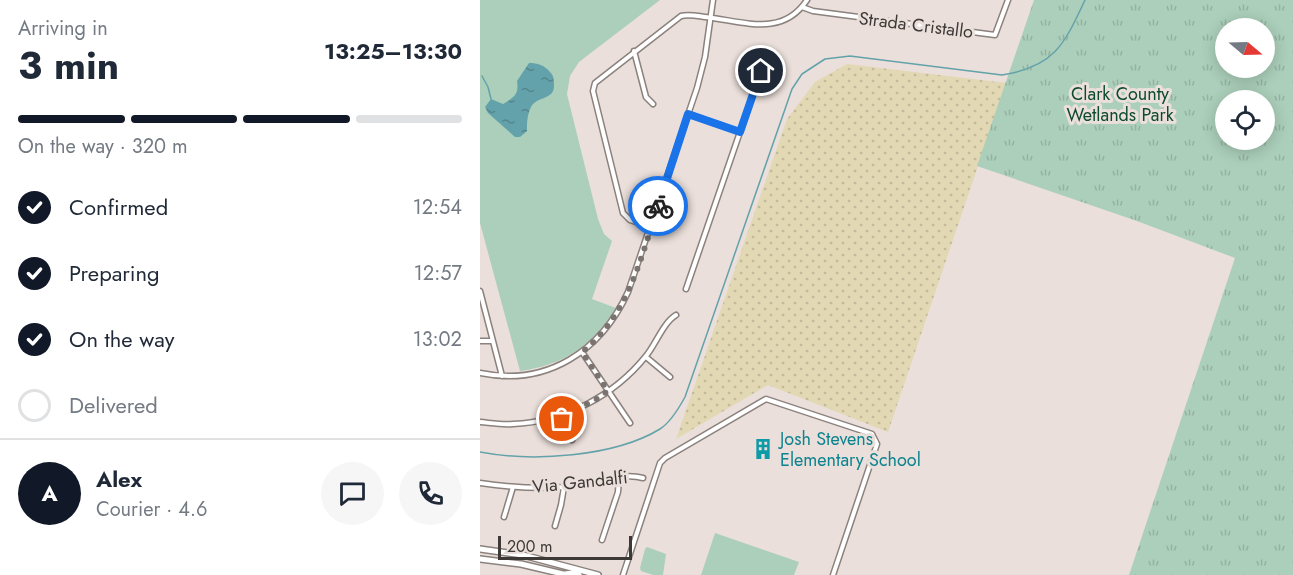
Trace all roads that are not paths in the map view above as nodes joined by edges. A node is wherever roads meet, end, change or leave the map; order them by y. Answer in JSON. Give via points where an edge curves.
{"nodes":[{"id":1,"x":713,"y":0,"type":"edge"},
{"id":2,"x":807,"y":0,"type":"edge"},
{"id":3,"x":1008,"y":0,"type":"edge"},
{"id":4,"x":802,"y":8,"type":"junction"},
{"id":5,"x":711,"y":18,"type":"junction"},
{"id":6,"x":634,"y":51,"type":"junction"},
{"id":7,"x":762,"y":63,"type":"dead end"},
{"id":8,"x":653,"y":104,"type":"dead end"},
{"id":9,"x":688,"y":114,"type":"junction"},
{"id":10,"x":740,"y":132,"type":"junction"},
{"id":11,"x":651,"y":227,"type":"junction"},
{"id":12,"x":686,"y":289,"type":"dead end"},
{"id":13,"x":480,"y":291,"type":"edge"},
{"id":14,"x":676,"y":315,"type":"dead end"},
{"id":15,"x":480,"y":341,"type":"edge"},
{"id":16,"x":492,"y":341,"type":"junction"},
{"id":17,"x":582,"y":352,"type":"junction"},
{"id":18,"x":646,"y":357,"type":"junction"},
{"id":19,"x":480,"y":373,"type":"edge"},
{"id":20,"x":502,"y":376,"type":"junction"},
{"id":21,"x":670,"y":377,"type":"dead end"},
{"id":22,"x":608,"y":391,"type":"junction"},
{"id":23,"x":561,"y":415,"type":"junction"},
{"id":24,"x":480,"y":422,"type":"edge"},
{"id":25,"x":630,"y":423,"type":"dead end"},
{"id":26,"x":572,"y":440,"type":"dead end"},
{"id":27,"x":619,"y":477,"type":"junction"},
{"id":28,"x":643,"y":478,"type":"dead end"},
{"id":29,"x":480,"y":483,"type":"edge"},
{"id":30,"x":513,"y":487,"type":"junction"},
{"id":31,"x":564,"y":487,"type":"junction"},
{"id":32,"x":504,"y":517,"type":"dead end"},
{"id":33,"x":555,"y":526,"type":"dead end"},
{"id":34,"x":602,"y":540,"type":"dead end"},
{"id":35,"x":480,"y":549,"type":"edge"},
{"id":36,"x":480,"y":559,"type":"edge"},
{"id":37,"x":566,"y":575,"type":"edge"},
{"id":38,"x":579,"y":575,"type":"edge"},
{"id":39,"x":598,"y":575,"type":"edge"},
{"id":40,"x":622,"y":575,"type":"edge"},
{"id":41,"x":833,"y":575,"type":"edge"}],
"edges":[{"from":1,"to":5,"type":"street"},
{"from":2,"to":4,"type":"street"},
{"from":3,"to":4,"type":"street","name":"Strada Cristallo","via":[[994,35]]},
{"from":4,"to":5,"type":"street","via":[[776,24]]},
{"from":5,"to":6,"type":"street","via":[[678,17]]},
{"from":5,"to":9,"type":"street","via":[[704,63]]},
{"from":6,"to":8,"type":"street","via":[[646,97]]},
{"from":6,"to":11,"type":"street","via":[[598,80],[593,91],[623,213],[630,220]]},
{"from":7,"to":10,"type":"street"},
{"from":9,"to":10,"type":"street"},
{"from":9,"to":11,"type":"street"},
{"from":10,"to":12,"type":"street"},
{"from":11,"to":17,"type":"street","via":[[623,303],[604,332]]},
{"from":13,"to":16,"type":"street"},
{"from":14,"to":18,"type":"street","via":[[670,318]]},
{"from":15,"to":16,"type":"street"},
{"from":16,"to":20,"type":"street"},
{"from":17,"to":20,"type":"street","via":[[544,371]]},
{"from":17,"to":22,"type":"street"},
{"from":18,"to":21,"type":"street"},
{"from":18,"to":22,"type":"street"},
{"from":19,"to":20,"type":"street"},
{"from":22,"to":23,"type":"street"},
{"from":22,"to":25,"type":"street"},
{"from":23,"to":24,"type":"street","via":[[512,424]]},
{"from":23,"to":26,"type":"street"},
{"from":27,"to":28,"type":"street","name":"Via Gandalfi"},
{"from":27,"to":31,"type":"street","name":"Via Gandalfi"},
{"from":27,"to":34,"type":"street"},
{"from":29,"to":30,"type":"street","name":"Via Gandalfi"},
{"from":30,"to":31,"type":"street","name":"Via Gandalfi"},
{"from":30,"to":32,"type":"street"},
{"from":31,"to":33,"type":"street"},
{"from":35,"to":39,"type":"main road","via":[[523,555]]},
{"from":36,"to":37,"type":"main road"},
{"from":37,"to":38,"type":"main road"},
{"from":40,"to":41,"type":"street","via":[[660,463],[766,399],[876,438]]}]}
